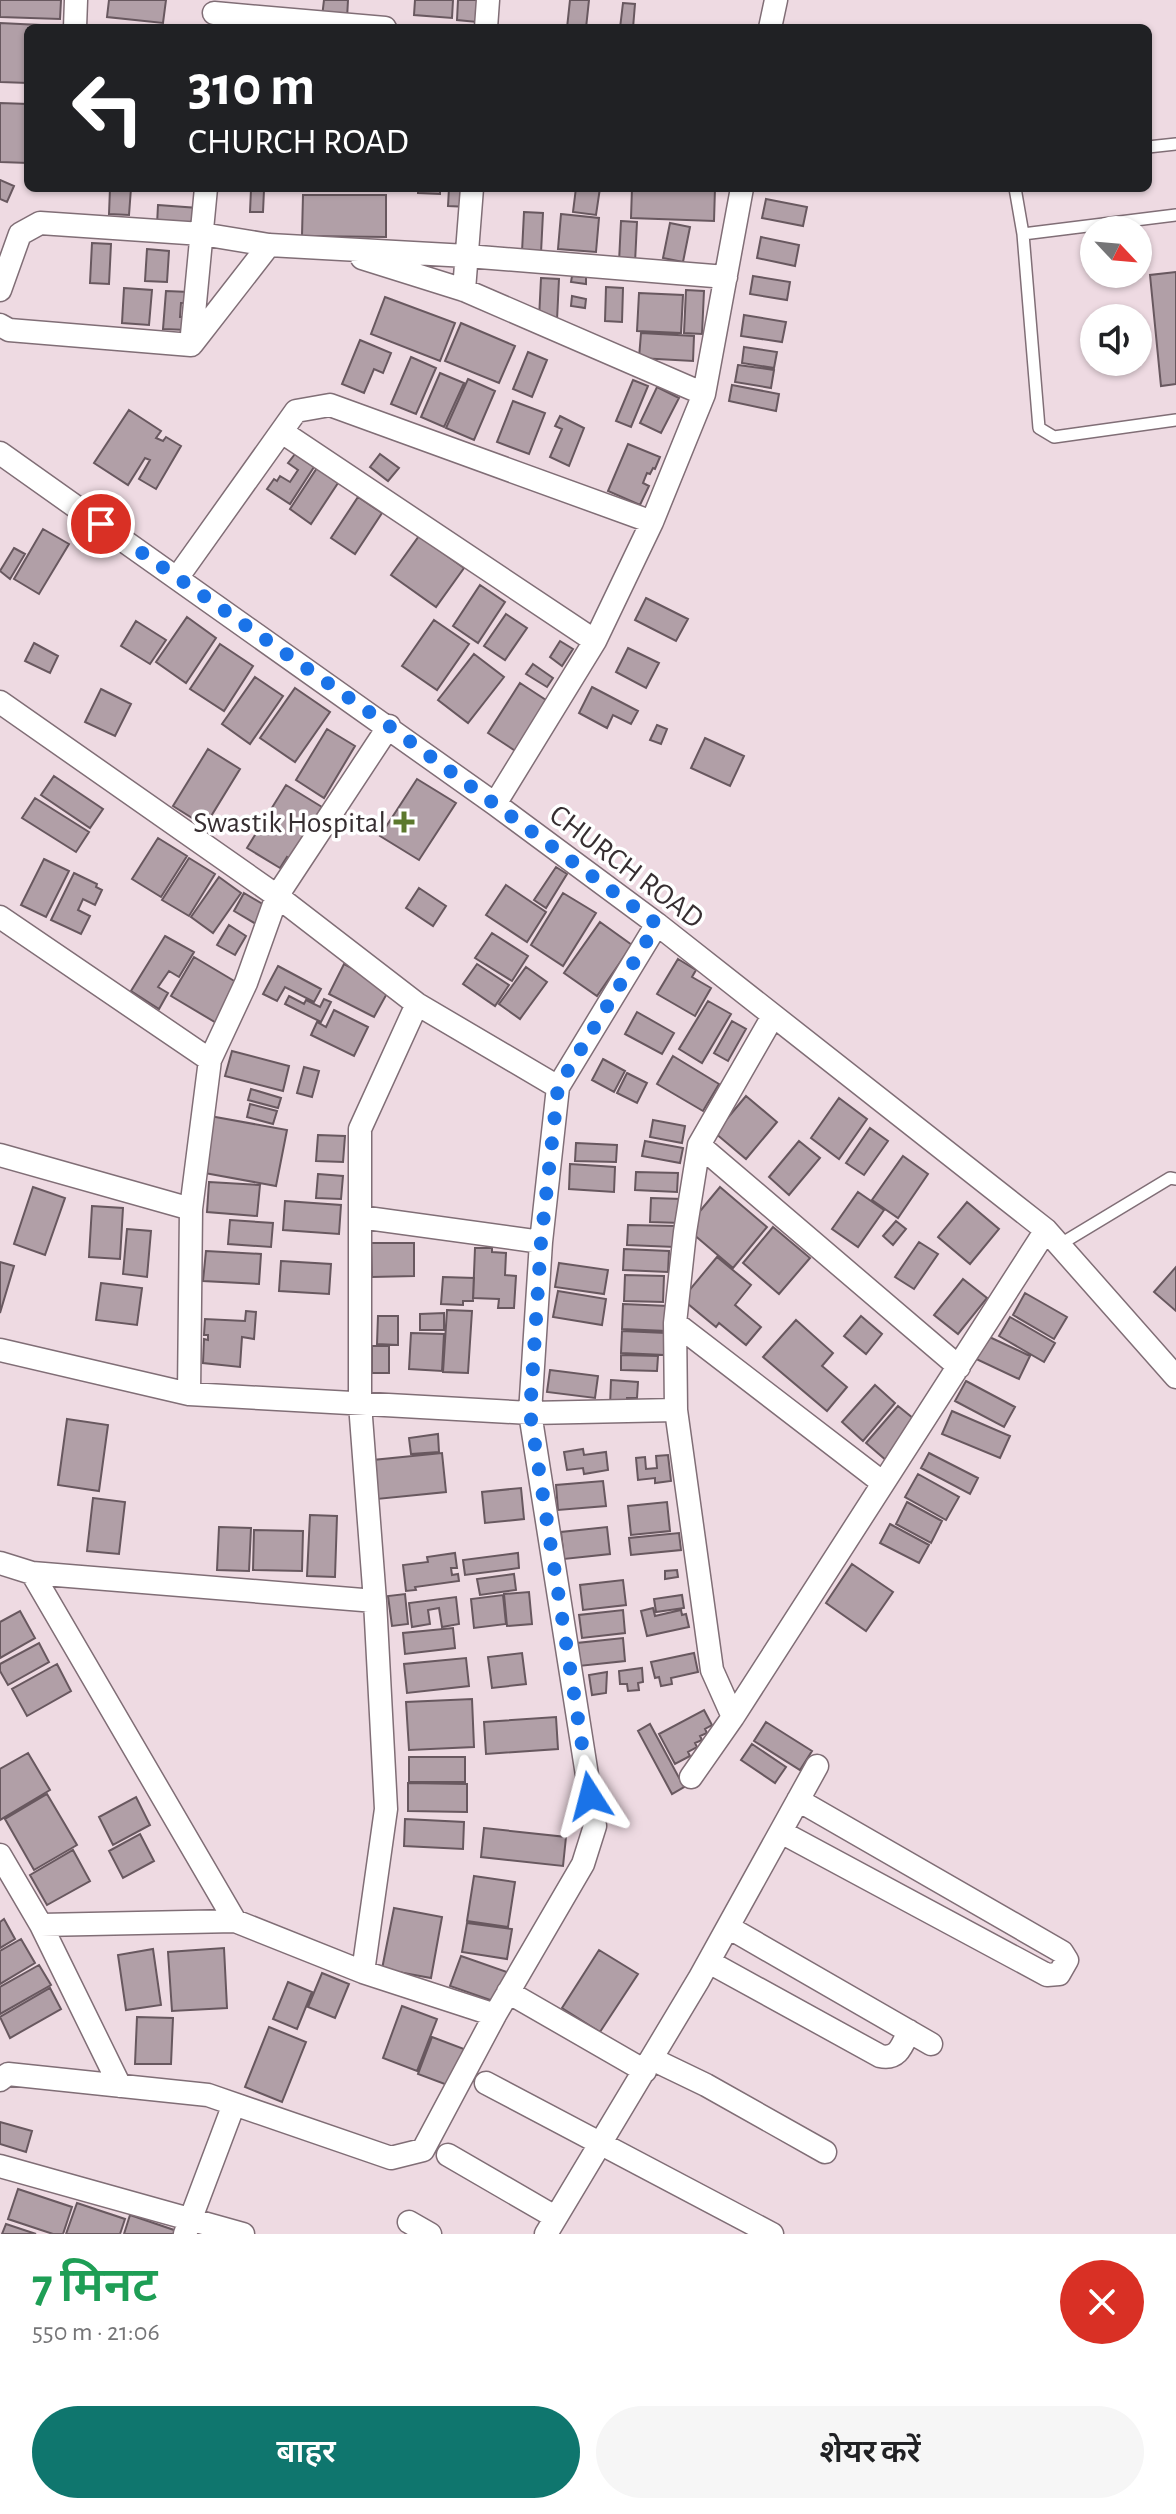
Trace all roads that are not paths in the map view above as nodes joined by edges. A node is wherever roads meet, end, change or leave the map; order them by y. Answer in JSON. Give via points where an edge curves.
{"nodes":[{"id":1,"x":76,"y":0,"type":"edge"},
{"id":2,"x":488,"y":0,"type":"edge"},
{"id":3,"x":776,"y":0,"type":"edge"},
{"id":4,"x":214,"y":14,"type":"edge"},
{"id":5,"x":75,"y":24,"type":"edge"},
{"id":6,"x":336,"y":24,"type":"edge"},
{"id":7,"x":486,"y":24,"type":"edge"},
{"id":8,"x":771,"y":24,"type":"edge"},
{"id":9,"x":1176,"y":144,"type":"edge"},
{"id":10,"x":1152,"y":147,"type":"edge"},
{"id":11,"x":206,"y":192,"type":"edge"},
{"id":12,"x":472,"y":192,"type":"edge"},
{"id":13,"x":741,"y":192,"type":"edge"},
{"id":14,"x":1016,"y":192,"type":"edge"},
{"id":15,"x":1176,"y":215,"type":"edge"},
{"id":16,"x":202,"y":234,"type":"junction"},
{"id":17,"x":1023,"y":234,"type":"junction"},
{"id":18,"x":269,"y":245,"type":"junction"},
{"id":19,"x":334,"y":249,"type":"junction"},
{"id":20,"x":467,"y":256,"type":"junction"},
{"id":21,"x":726,"y":277,"type":"junction"},
{"id":22,"x":0,"y":290,"type":"edge"},
{"id":23,"x":464,"y":290,"type":"junction"},
{"id":24,"x":0,"y":325,"type":"edge"},
{"id":25,"x":191,"y":345,"type":"junction"},
{"id":26,"x":704,"y":394,"type":"junction"},
{"id":27,"x":1176,"y":420,"type":"edge"},
{"id":28,"x":282,"y":432,"type":"junction"},
{"id":29,"x":0,"y":453,"type":"edge"},
{"id":30,"x":652,"y":522,"type":"junction"},
{"id":31,"x":177,"y":578,"type":"junction"},
{"id":32,"x":595,"y":641,"type":"junction"},
{"id":33,"x":0,"y":702,"type":"edge"},
{"id":34,"x":389,"y":726,"type":"junction"},
{"id":35,"x":495,"y":804,"type":"junction"},
{"id":36,"x":277,"y":896,"type":"junction"},
{"id":37,"x":657,"y":924,"type":"junction"},
{"id":38,"x":3,"y":927,"type":"edge"},
{"id":39,"x":417,"y":1004,"type":"junction"},
{"id":40,"x":773,"y":1016,"type":"junction"},
{"id":41,"x":210,"y":1060,"type":"junction"},
{"id":42,"x":558,"y":1087,"type":"junction"},
{"id":43,"x":699,"y":1145,"type":"junction"},
{"id":44,"x":0,"y":1155,"type":"edge"},
{"id":45,"x":1176,"y":1179,"type":"edge"},
{"id":46,"x":191,"y":1209,"type":"junction"},
{"id":47,"x":360,"y":1217,"type":"junction"},
{"id":48,"x":1053,"y":1238,"type":"junction"},
{"id":49,"x":541,"y":1242,"type":"junction"},
{"id":50,"x":675,"y":1323,"type":"junction"},
{"id":51,"x":0,"y":1350,"type":"edge"},
{"id":52,"x":959,"y":1367,"type":"junction"},
{"id":53,"x":1176,"y":1377,"type":"edge"},
{"id":54,"x":189,"y":1394,"type":"junction"},
{"id":55,"x":360,"y":1404,"type":"junction"},
{"id":56,"x":676,"y":1410,"type":"junction"},
{"id":57,"x":530,"y":1413,"type":"junction"},
{"id":58,"x":883,"y":1483,"type":"junction"},
{"id":59,"x":0,"y":1563,"type":"edge"},
{"id":60,"x":32,"y":1573,"type":"junction"},
{"id":61,"x":375,"y":1601,"type":"junction"},
{"id":62,"x":733,"y":1717,"type":"junction"},
{"id":63,"x":817,"y":1766,"type":"dead end"},
{"id":64,"x":691,"y":1777,"type":"dead end"},
{"id":65,"x":798,"y":1800,"type":"junction"},
{"id":66,"x":781,"y":1832,"type":"junction"},
{"id":67,"x":0,"y":1855,"type":"edge"},
{"id":68,"x":235,"y":1921,"type":"junction"},
{"id":69,"x":41,"y":1925,"type":"junction"},
{"id":70,"x":728,"y":1927,"type":"junction"},
{"id":71,"x":709,"y":1962,"type":"junction"},
{"id":72,"x":363,"y":1972,"type":"junction"},
{"id":73,"x":508,"y":1992,"type":"junction"},
{"id":74,"x":495,"y":2015,"type":"junction"},
{"id":75,"x":909,"y":2031,"type":"junction"},
{"id":76,"x":931,"y":2044,"type":"dead end"},
{"id":77,"x":649,"y":2065,"type":"junction"},
{"id":78,"x":0,"y":2080,"type":"edge"},
{"id":79,"x":486,"y":2083,"type":"dead end"},
{"id":80,"x":120,"y":2086,"type":"junction"},
{"id":81,"x":234,"y":2104,"type":"junction"},
{"id":82,"x":602,"y":2143,"type":"junction"},
{"id":83,"x":825,"y":2152,"type":"dead end"},
{"id":84,"x":448,"y":2155,"type":"dead end"},
{"id":85,"x":0,"y":2166,"type":"edge"},
{"id":86,"x":409,"y":2222,"type":"dead end"},
{"id":87,"x":187,"y":2226,"type":"edge"},
{"id":88,"x":551,"y":2226,"type":"edge"},
{"id":89,"x":243,"y":2234,"type":"edge"},
{"id":90,"x":430,"y":2234,"type":"edge"},
{"id":91,"x":772,"y":2234,"type":"edge"}],
"edges":[{"from":1,"to":5,"type":"street"},
{"from":2,"to":7,"type":"street"},
{"from":3,"to":8,"type":"street"},
{"from":4,"to":6,"type":"street"},
{"from":9,"to":10,"type":"lane"},
{"from":11,"to":16,"type":"street"},
{"from":12,"to":20,"type":"street"},
{"from":13,"to":21,"type":"street"},
{"from":14,"to":17,"type":"lane"},
{"from":15,"to":17,"type":"lane"},
{"from":16,"to":18,"type":"street"},
{"from":16,"to":22,"type":"street","via":[[40,223],[20,234]]},
{"from":16,"to":25,"type":"street"},
{"from":17,"to":27,"type":"lane","via":[[1039,428],[1054,437]]},
{"from":18,"to":19,"type":"street"},
{"from":18,"to":25,"type":"street"},
{"from":19,"to":20,"type":"street"},
{"from":19,"to":23,"type":"street"},
{"from":20,"to":21,"type":"street"},
{"from":20,"to":23,"type":"street"},
{"from":21,"to":26,"type":"street"},
{"from":23,"to":26,"type":"street"},
{"from":24,"to":25,"type":"street","via":[[9,330]]},
{"from":26,"to":30,"type":"street"},
{"from":28,"to":30,"type":"street","via":[[296,411],[330,405]]},
{"from":28,"to":31,"type":"street"},
{"from":28,"to":32,"type":"street"},
{"from":29,"to":31,"type":"street","name":"CHURCH ROAD"},
{"from":30,"to":32,"type":"street"},
{"from":31,"to":34,"type":"street","name":"CHURCH ROAD"},
{"from":32,"to":35,"type":"street"},
{"from":33,"to":36,"type":"street"},
{"from":34,"to":35,"type":"street","name":"CHURCH ROAD"},
{"from":34,"to":36,"type":"street"},
{"from":35,"to":37,"type":"street","name":"CHURCH ROAD"},
{"from":36,"to":39,"type":"street"},
{"from":36,"to":41,"type":"street","via":[[246,983]]},
{"from":37,"to":40,"type":"street","name":"CHURCH ROAD"},
{"from":37,"to":42,"type":"street"},
{"from":38,"to":41,"type":"street"},
{"from":39,"to":42,"type":"street"},
{"from":39,"to":47,"type":"street","via":[[360,1129]]},
{"from":40,"to":43,"type":"street"},
{"from":40,"to":48,"type":"street","name":"CHURCH ROAD"},
{"from":41,"to":46,"type":"street"},
{"from":42,"to":49,"type":"street"},
{"from":43,"to":50,"type":"street"},
{"from":43,"to":52,"type":"street"},
{"from":44,"to":46,"type":"street"},
{"from":45,"to":48,"type":"lane"},
{"from":46,"to":54,"type":"street"},
{"from":47,"to":49,"type":"street"},
{"from":47,"to":55,"type":"street"},
{"from":48,"to":52,"type":"street"},
{"from":48,"to":53,"type":"street","name":"CHURCH ROAD"},
{"from":49,"to":57,"type":"street"},
{"from":50,"to":56,"type":"street"},
{"from":50,"to":58,"type":"street"},
{"from":51,"to":54,"type":"street"},
{"from":52,"to":58,"type":"street"},
{"from":54,"to":55,"type":"street"},
{"from":55,"to":57,"type":"street"},
{"from":55,"to":61,"type":"street"},
{"from":56,"to":57,"type":"street"},
{"from":56,"to":62,"type":"street","via":[[712,1670]]},
{"from":57,"to":73,"type":"street","via":[[595,1826],[583,1864]]},
{"from":58,"to":62,"type":"street"},
{"from":59,"to":60,"type":"street"},
{"from":60,"to":61,"type":"street"},
{"from":60,"to":68,"type":"street"},
{"from":61,"to":72,"type":"street","via":[[386,1809]]},
{"from":62,"to":64,"type":"street"},
{"from":63,"to":65,"type":"street"},
{"from":65,"to":66,"type":"street"},
{"from":65,"to":66,"type":"street","via":[[1062,1952],[1065,1964],[1059,1974],[1047,1975]]},
{"from":66,"to":70,"type":"street"},
{"from":67,"to":69,"type":"street"},
{"from":68,"to":69,"type":"street"},
{"from":68,"to":72,"type":"street"},
{"from":69,"to":80,"type":"street"},
{"from":70,"to":71,"type":"street"},
{"from":70,"to":75,"type":"street"},
{"from":71,"to":75,"type":"street","via":[[880,2056],[900,2051]]},
{"from":71,"to":77,"type":"street"},
{"from":72,"to":74,"type":"street"},
{"from":73,"to":74,"type":"street"},
{"from":73,"to":77,"type":"street"},
{"from":74,"to":81,"type":"street","via":[[423,2150],[391,2158]]},
{"from":75,"to":76,"type":"street"},
{"from":77,"to":82,"type":"street"},
{"from":77,"to":83,"type":"street","via":[[706,2085]]},
{"from":78,"to":80,"type":"street","via":[[8,2074]]},
{"from":79,"to":82,"type":"street"},
{"from":80,"to":81,"type":"street","via":[[208,2095]]},
{"from":81,"to":87,"type":"street"},
{"from":82,"to":88,"type":"street"},
{"from":82,"to":91,"type":"street"},
{"from":84,"to":88,"type":"street"},
{"from":85,"to":87,"type":"street"},
{"from":86,"to":90,"type":"street"},
{"from":87,"to":89,"type":"street"}]}
